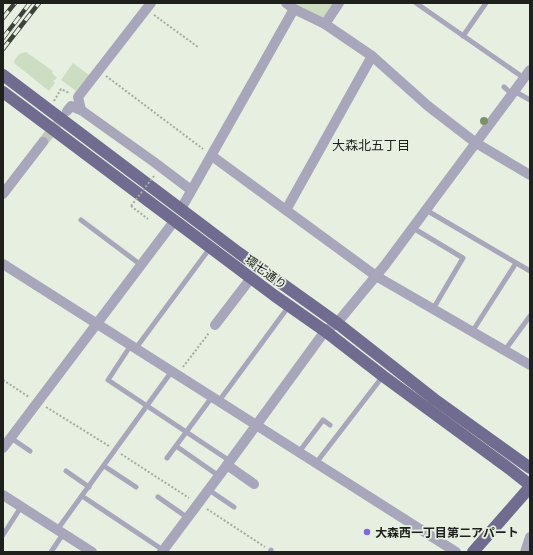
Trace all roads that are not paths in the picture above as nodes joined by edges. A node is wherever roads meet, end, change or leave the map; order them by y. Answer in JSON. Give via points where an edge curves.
{"nodes":[{"id":1,"x":339,"y":3,"type":"edge"},
{"id":2,"x":416,"y":3,"type":"edge"},
{"id":3,"x":486,"y":3,"type":"edge"},
{"id":4,"x":149,"y":6,"type":"edge"},
{"id":5,"x":290,"y":6,"type":"edge"},
{"id":6,"x":325,"y":24,"type":"junction"},
{"id":7,"x":463,"y":36,"type":"junction"},
{"id":8,"x":372,"y":56,"type":"junction"},
{"id":9,"x":530,"y":70,"type":"edge"},
{"id":10,"x":3,"y":75,"type":"edge"},
{"id":11,"x":524,"y":78,"type":"junction"},
{"id":12,"x":510,"y":91,"type":"junction"},
{"id":13,"x":3,"y":92,"type":"edge"},
{"id":14,"x":530,"y":100,"type":"edge"},
{"id":15,"x":81,"y":110,"type":"junction"},
{"id":16,"x":67,"y":111,"type":"dead end"},
{"id":17,"x":43,"y":142,"type":"tunnel mouth"},
{"id":18,"x":476,"y":143,"type":"junction"},
{"id":19,"x":212,"y":156,"type":"junction"},
{"id":20,"x":530,"y":175,"type":"edge"},
{"id":21,"x":191,"y":190,"type":"junction"},
{"id":22,"x":5,"y":196,"type":"edge"},
{"id":23,"x":181,"y":209,"type":"junction"},
{"id":24,"x":286,"y":210,"type":"junction"},
{"id":25,"x":426,"y":210,"type":"junction"},
{"id":26,"x":81,"y":220,"type":"dead end"},
{"id":27,"x":175,"y":220,"type":"junction"},
{"id":28,"x":413,"y":228,"type":"junction"},
{"id":29,"x":210,"y":247,"type":"junction"},
{"id":30,"x":516,"y":263,"type":"junction"},
{"id":31,"x":3,"y":264,"type":"edge"},
{"id":32,"x":141,"y":265,"type":"junction"},
{"id":33,"x":530,"y":271,"type":"edge"},
{"id":34,"x":376,"y":276,"type":"junction"},
{"id":35,"x":251,"y":278,"type":"junction"},
{"id":36,"x":289,"y":306,"type":"junction"},
{"id":37,"x":433,"y":309,"type":"junction"},
{"id":38,"x":530,"y":316,"type":"edge"},
{"id":39,"x":337,"y":322,"type":"junction"},
{"id":40,"x":97,"y":324,"type":"junction"},
{"id":41,"x":215,"y":325,"type":"road end"},
{"id":42,"x":325,"y":331,"type":"junction"},
{"id":43,"x":472,"y":332,"type":"junction"},
{"id":44,"x":133,"y":347,"type":"junction"},
{"id":45,"x":505,"y":350,"type":"junction"},
{"id":46,"x":530,"y":365,"type":"edge"},
{"id":47,"x":174,"y":373,"type":"junction"},
{"id":48,"x":383,"y":376,"type":"junction"},
{"id":49,"x":215,"y":399,"type":"junction"},
{"id":50,"x":147,"y":406,"type":"junction"},
{"id":51,"x":256,"y":424,"type":"junction"},
{"id":52,"x":330,"y":425,"type":"dead end"},
{"id":53,"x":186,"y":432,"type":"junction"},
{"id":54,"x":11,"y":438,"type":"junction"},
{"id":55,"x":176,"y":446,"type":"junction"},
{"id":56,"x":3,"y":448,"type":"edge"},
{"id":57,"x":30,"y":451,"type":"dead end"},
{"id":58,"x":299,"y":452,"type":"junction"},
{"id":59,"x":167,"y":458,"type":"dead end"},
{"id":60,"x":316,"y":462,"type":"junction"},
{"id":61,"x":229,"y":463,"type":"junction"},
{"id":62,"x":104,"y":466,"type":"junction"},
{"id":63,"x":530,"y":468,"type":"edge"},
{"id":64,"x":66,"y":471,"type":"dead end"},
{"id":65,"x":218,"y":476,"type":"junction"},
{"id":66,"x":254,"y":484,"type":"dead end"},
{"id":67,"x":530,"y":486,"type":"edge"},
{"id":68,"x":88,"y":487,"type":"junction"},
{"id":69,"x":136,"y":488,"type":"dead end"},
{"id":70,"x":209,"y":490,"type":"junction"},
{"id":71,"x":3,"y":495,"type":"edge"},
{"id":72,"x":82,"y":496,"type":"junction"},
{"id":73,"x":158,"y":497,"type":"dead end"},
{"id":74,"x":21,"y":507,"type":"junction"},
{"id":75,"x":234,"y":507,"type":"dead end"},
{"id":76,"x":188,"y":518,"type":"junction"},
{"id":77,"x":60,"y":532,"type":"junction"},
{"id":78,"x":3,"y":535,"type":"edge"},
{"id":79,"x":530,"y":537,"type":"edge"},
{"id":80,"x":162,"y":551,"type":"edge"},
{"id":81,"x":51,"y":552,"type":"edge"},
{"id":82,"x":92,"y":552,"type":"edge"},
{"id":83,"x":456,"y":552,"type":"edge"},
{"id":84,"x":473,"y":552,"type":"edge"},
{"id":85,"x":525,"y":552,"type":"edge"}],
"edges":[{"from":1,"to":6,"type":"street"},
{"from":2,"to":7,"type":"lane"},
{"from":3,"to":7,"type":"lane"},
{"from":4,"to":15,"type":"street","via":[[78,97]]},
{"from":5,"to":6,"type":"street"},
{"from":5,"to":19,"type":"street"},
{"from":6,"to":8,"type":"street"},
{"from":7,"to":11,"type":"lane"},
{"from":8,"to":18,"type":"street","via":[[428,106]]},
{"from":8,"to":24,"type":"street"},
{"from":9,"to":11,"type":"street"},
{"from":10,"to":23,"type":"main road","name":"環七通り"},
{"from":11,"to":12,"type":"street"},
{"from":12,"to":14,"type":"lane"},
{"from":12,"to":18,"type":"street"},
{"from":13,"to":27,"type":"main road","name":"環七通り"},
{"from":15,"to":16,"type":"street","via":[[71,106]]},
{"from":15,"to":21,"type":"street"},
{"from":17,"to":22,"type":"street"},
{"from":18,"to":20,"type":"street"},
{"from":18,"to":25,"type":"street"},
{"from":19,"to":21,"type":"street"},
{"from":19,"to":24,"type":"street"},
{"from":21,"to":23,"type":"street"},
{"from":23,"to":39,"type":"main road","name":"環七通り"},
{"from":24,"to":34,"type":"street"},
{"from":25,"to":28,"type":"street"},
{"from":25,"to":30,"type":"lane"},
{"from":26,"to":32,"type":"lane"},
{"from":27,"to":29,"type":"main road","name":"環七通り"},
{"from":27,"to":32,"type":"street"},
{"from":28,"to":34,"type":"street"},
{"from":28,"to":37,"type":"lane","via":[[463,258]]},
{"from":29,"to":35,"type":"main road","name":"環七通り"},
{"from":29,"to":44,"type":"lane"},
{"from":30,"to":33,"type":"lane"},
{"from":30,"to":43,"type":"lane"},
{"from":31,"to":40,"type":"street"},
{"from":32,"to":40,"type":"street"},
{"from":34,"to":37,"type":"street"},
{"from":34,"to":39,"type":"street"},
{"from":35,"to":36,"type":"main road","name":"環七通り"},
{"from":35,"to":41,"type":"street"},
{"from":36,"to":42,"type":"main road","name":"環七通り"},
{"from":36,"to":49,"type":"lane"},
{"from":37,"to":43,"type":"street"},
{"from":38,"to":45,"type":"lane"},
{"from":39,"to":42,"type":"street"},
{"from":39,"to":63,"type":"main road","name":"環七通り","via":[[434,398]]},
{"from":40,"to":44,"type":"street"},
{"from":40,"to":54,"type":"street"},
{"from":42,"to":48,"type":"main road","name":"環七通り"},
{"from":42,"to":51,"type":"street"},
{"from":43,"to":45,"type":"street"},
{"from":44,"to":47,"type":"street"},
{"from":44,"to":50,"type":"lane","via":[[108,380]]},
{"from":45,"to":46,"type":"street"},
{"from":47,"to":49,"type":"street"},
{"from":47,"to":50,"type":"lane"},
{"from":48,"to":60,"type":"lane"},
{"from":48,"to":67,"type":"main road","name":"環七通り"},
{"from":49,"to":51,"type":"street"},
{"from":49,"to":53,"type":"lane"},
{"from":50,"to":53,"type":"lane"},
{"from":50,"to":62,"type":"lane"},
{"from":51,"to":58,"type":"street"},
{"from":51,"to":61,"type":"street"},
{"from":52,"to":58,"type":"lane","via":[[323,420]]},
{"from":53,"to":55,"type":"lane"},
{"from":53,"to":61,"type":"lane"},
{"from":54,"to":56,"type":"street"},
{"from":54,"to":57,"type":"lane"},
{"from":55,"to":59,"type":"lane"},
{"from":55,"to":65,"type":"lane"},
{"from":58,"to":60,"type":"street"},
{"from":60,"to":83,"type":"street"},
{"from":61,"to":65,"type":"street"},
{"from":61,"to":66,"type":"street"},
{"from":62,"to":68,"type":"lane"},
{"from":62,"to":69,"type":"lane"},
{"from":64,"to":68,"type":"lane"},
{"from":65,"to":70,"type":"street"},
{"from":67,"to":84,"type":"main road"},
{"from":68,"to":72,"type":"lane"},
{"from":70,"to":75,"type":"lane"},
{"from":70,"to":76,"type":"street"},
{"from":71,"to":74,"type":"street"},
{"from":72,"to":77,"type":"lane"},
{"from":72,"to":80,"type":"lane"},
{"from":73,"to":76,"type":"lane"},
{"from":74,"to":77,"type":"street"},
{"from":74,"to":78,"type":"lane"},
{"from":76,"to":80,"type":"street"},
{"from":77,"to":81,"type":"lane"},
{"from":77,"to":82,"type":"street"},
{"from":79,"to":85,"type":"street"}]}
